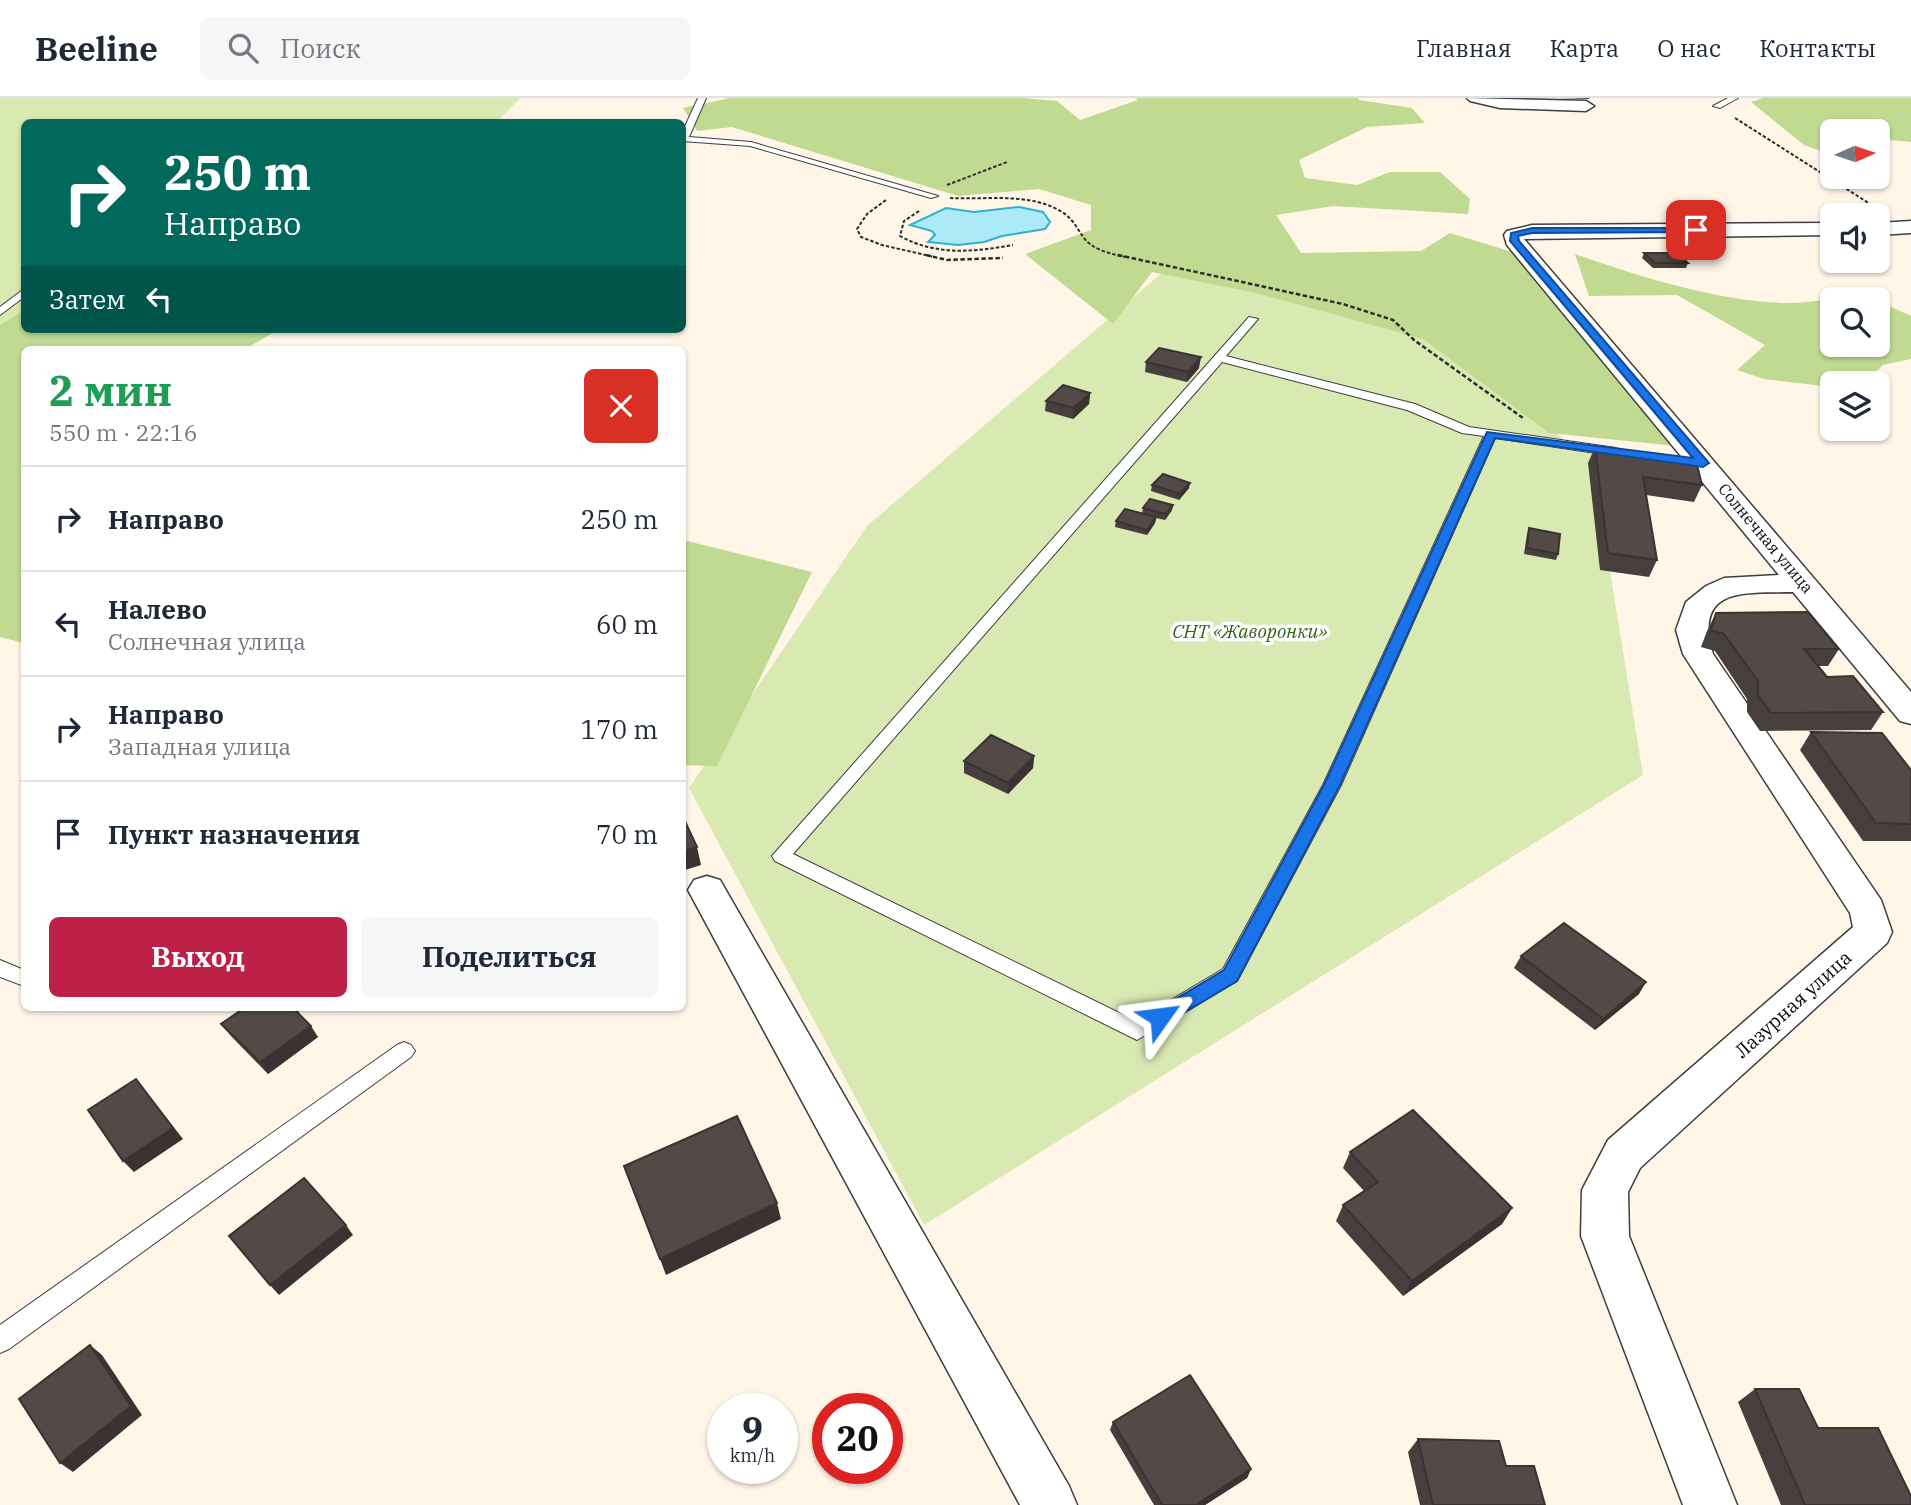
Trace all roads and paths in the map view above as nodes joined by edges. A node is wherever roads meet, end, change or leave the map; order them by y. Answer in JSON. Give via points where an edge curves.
{"nodes":[{"id":1,"x":702,"y":98,"type":"edge"},
{"id":2,"x":1475,"y":98,"type":"edge"},
{"id":3,"x":1734,"y":98,"type":"edge"},
{"id":4,"x":1586,"y":106,"type":"dead end"},
{"id":5,"x":1717,"y":106,"type":"joint"},
{"id":6,"x":686,"y":133,"type":"edge"},
{"id":7,"x":686,"y":139,"type":"edge"},
{"id":8,"x":1007,"y":162,"type":"dead end"},
{"id":9,"x":900,"y":188,"type":"junction"},
{"id":10,"x":923,"y":194,"type":"junction"},
{"id":11,"x":934,"y":196,"type":"junction"},
{"id":12,"x":1820,"y":229,"type":"edge"},
{"id":13,"x":1890,"y":229,"type":"edge"},
{"id":14,"x":1910,"y":229,"type":"edge"},
{"id":15,"x":1013,"y":245,"type":"dead end"},
{"id":16,"x":1003,"y":258,"type":"dead end"},
{"id":17,"x":21,"y":294,"type":"edge"},
{"id":18,"x":0,"y":312,"type":"edge"},
{"id":19,"x":1253,"y":319,"type":"dead end"},
{"id":20,"x":1219,"y":358,"type":"junction"},
{"id":21,"x":1491,"y":434,"type":"junction"},
{"id":22,"x":1560,"y":444,"type":"junction"},
{"id":23,"x":1625,"y":453,"type":"edge"},
{"id":24,"x":1677,"y":460,"type":"edge"},
{"id":25,"x":1703,"y":463,"type":"junction"},
{"id":26,"x":1805,"y":583,"type":"junction"},
{"id":27,"x":1911,"y":713,"type":"edge"},
{"id":28,"x":707,"y":890,"type":"dead end"},
{"id":29,"x":0,"y":968,"type":"edge"},
{"id":30,"x":21,"y":977,"type":"edge"},
{"id":31,"x":404,"y":1051,"type":"dead end"},
{"id":32,"x":0,"y":1340,"type":"edge"},
{"id":33,"x":1050,"y":1505,"type":"edge"},
{"id":34,"x":1710,"y":1505,"type":"edge"}],
"edges":[{"from":1,"to":6,"type":"lane"},
{"from":2,"to":4,"type":"street"},
{"from":3,"to":5,"type":"lane"},
{"from":5,"to":14,"type":"path"},
{"from":7,"to":9,"type":"lane","via":[[751,144]]},
{"from":8,"to":10,"type":"path"},
{"from":9,"to":10,"type":"lane"},
{"from":9,"to":16,"type":"path","via":[[867,214],[857,229],[861,237],[947,260]]},
{"from":10,"to":11,"type":"lane"},
{"from":11,"to":15,"type":"path","via":[[904,221],[900,236],[913,245],[945,251]]},
{"from":11,"to":22,"type":"path","via":[[1048,204],[1069,214],[1090,244],[1117,255],[1343,304],[1393,320],[1414,340]]},
{"from":12,"to":25,"type":"street","name":"Солнечная улица","via":[[1532,230],[1514,235],[1514,241]]},
{"from":13,"to":14,"type":"street"},
{"from":17,"to":18,"type":"lane"},
{"from":19,"to":20,"type":"lane"},
{"from":20,"to":21,"type":"lane","via":[[1411,407],[1466,430]]},
{"from":20,"to":21,"type":"lane","via":[[781,856],[1137,1031],[1230,975],[1332,785]]},
{"from":21,"to":22,"type":"lane"},
{"from":22,"to":23,"type":"lane"},
{"from":24,"to":25,"type":"lane"},
{"from":25,"to":26,"type":"street","name":"Солнечная улица"},
{"from":26,"to":27,"type":"street","name":"Солнечная улица"},
{"from":26,"to":34,"type":"street","name":"Лазурная улица","via":[[1734,584],[1696,608],[1691,631],[1698,654],[1868,911],[1873,932],[1624,1154],[1605,1190],[1605,1236]]},
{"from":28,"to":33,"type":"street"},
{"from":29,"to":30,"type":"lane"},
{"from":31,"to":32,"type":"lane"}]}
